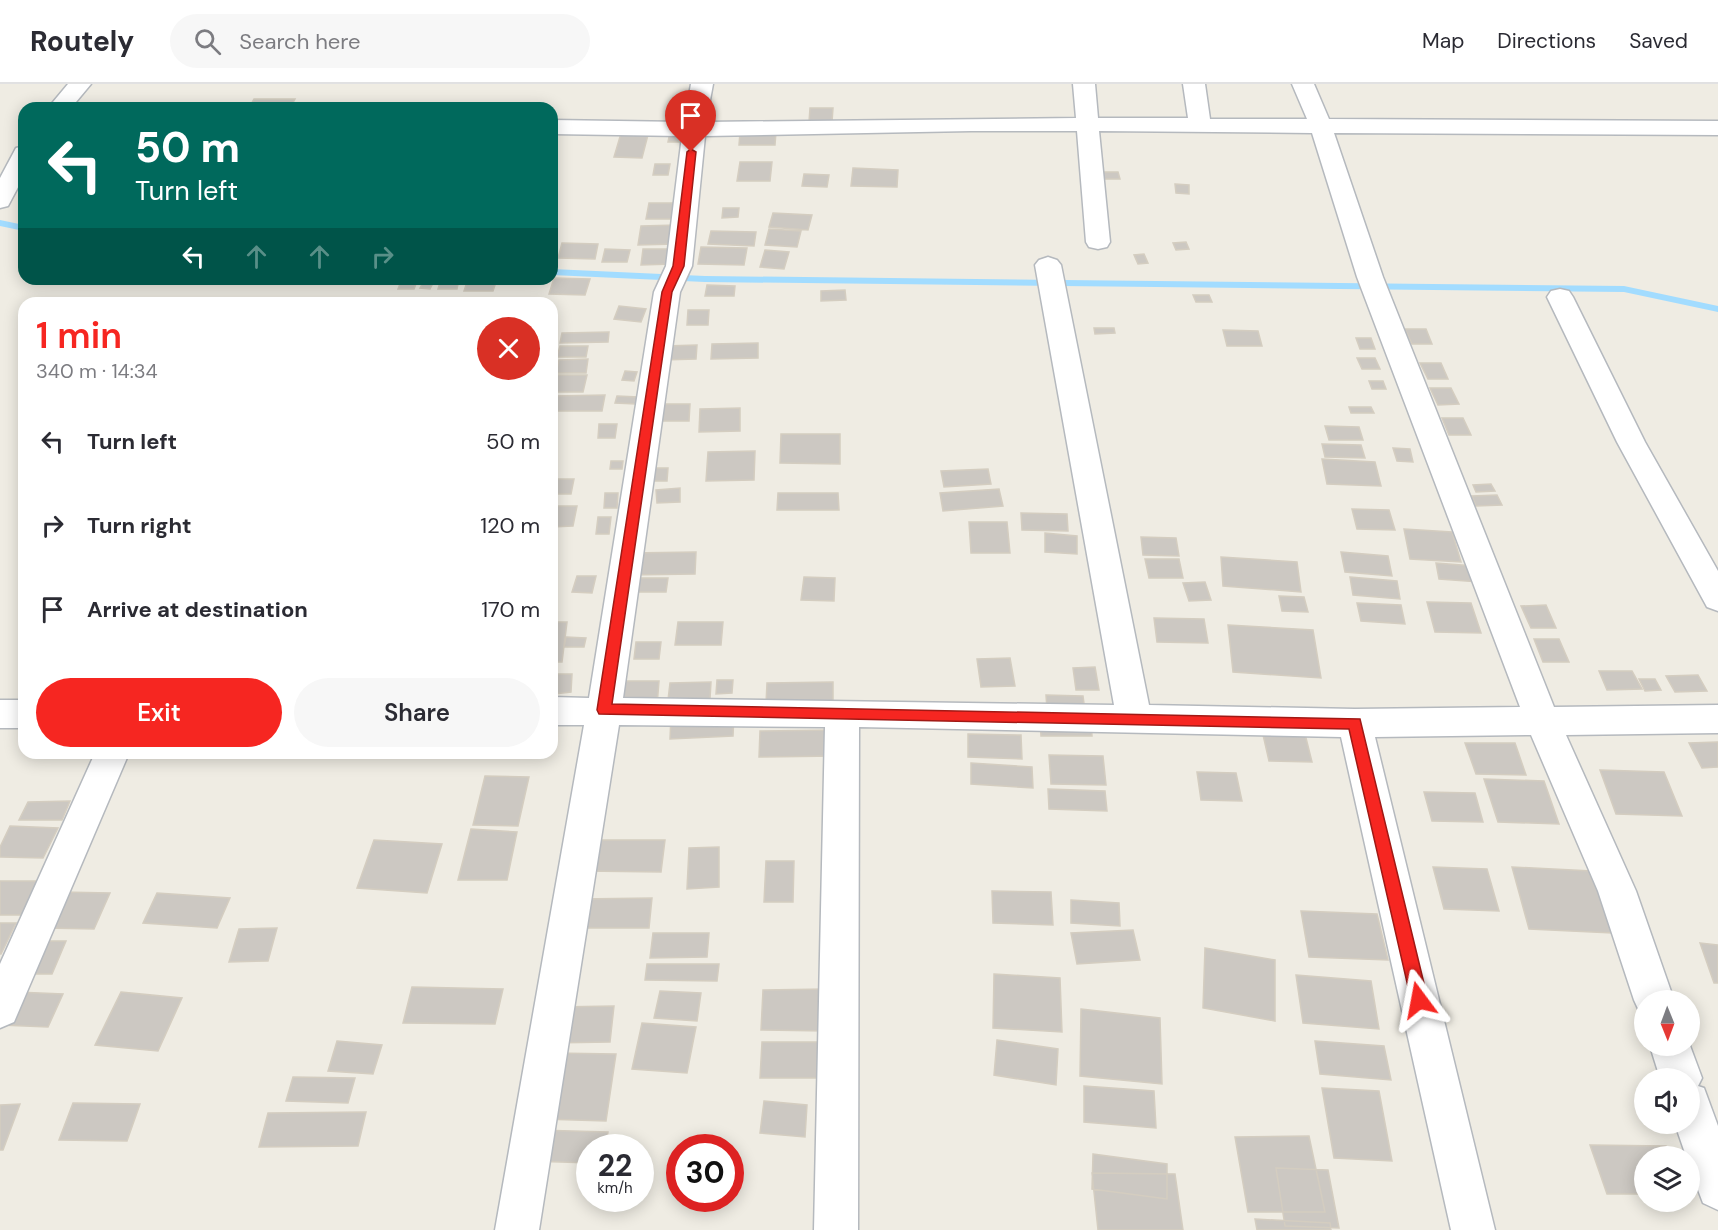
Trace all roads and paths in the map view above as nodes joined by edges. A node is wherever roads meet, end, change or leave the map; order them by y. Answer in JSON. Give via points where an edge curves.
{"nodes":[{"id":1,"x":80,"y":84,"type":"edge"},
{"id":2,"x":702,"y":84,"type":"edge"},
{"id":3,"x":1084,"y":84,"type":"edge"},
{"id":4,"x":1194,"y":84,"type":"edge"},
{"id":5,"x":1303,"y":84,"type":"edge"},
{"id":6,"x":64,"y":102,"type":"edge"},
{"id":7,"x":1088,"y":124,"type":"junction"},
{"id":8,"x":1200,"y":126,"type":"junction"},
{"id":9,"x":558,"y":127,"type":"edge"},
{"id":10,"x":1321,"y":127,"type":"junction"},
{"id":11,"x":1718,"y":128,"type":"edge"},
{"id":12,"x":694,"y":129,"type":"junction"},
{"id":13,"x":18,"y":165,"type":"edge"},
{"id":14,"x":0,"y":201,"type":"edge"},
{"id":15,"x":1098,"y":242,"type":"dead end"},
{"id":16,"x":1048,"y":265,"type":"dead end"},
{"id":17,"x":1560,"y":297,"type":"dead end"},
{"id":18,"x":1718,"y":600,"type":"edge"},
{"id":19,"x":604,"y":710,"type":"junction"},
{"id":20,"x":558,"y":711,"type":"edge"},
{"id":21,"x":842,"y":713,"type":"junction"},
{"id":22,"x":0,"y":714,"type":"edge"},
{"id":23,"x":18,"y":714,"type":"edge"},
{"id":24,"x":1134,"y":718,"type":"junction"},
{"id":25,"x":1718,"y":719,"type":"edge"},
{"id":26,"x":1542,"y":720,"type":"junction"},
{"id":27,"x":1355,"y":723,"type":"junction"},
{"id":28,"x":109,"y":759,"type":"edge"},
{"id":29,"x":1651,"y":990,"type":"edge"},
{"id":30,"x":0,"y":1009,"type":"edge"},
{"id":31,"x":1700,"y":1134,"type":"edge"},
{"id":32,"x":1718,"y":1188,"type":"edge"},
{"id":33,"x":517,"y":1230,"type":"edge"},
{"id":34,"x":836,"y":1230,"type":"edge"},
{"id":35,"x":1473,"y":1230,"type":"edge"}],
"edges":[{"from":1,"to":6,"type":"street"},
{"from":2,"to":12,"type":"street"},
{"from":3,"to":7,"type":"street"},
{"from":4,"to":8,"type":"street"},
{"from":5,"to":10,"type":"street"},
{"from":7,"to":8,"type":"street"},
{"from":7,"to":12,"type":"street"},
{"from":7,"to":15,"type":"street"},
{"from":8,"to":10,"type":"street"},
{"from":9,"to":12,"type":"street"},
{"from":10,"to":11,"type":"street"},
{"from":10,"to":26,"type":"street","via":[[1374,289]]},
{"from":12,"to":19,"type":"street"},
{"from":13,"to":14,"type":"street"},
{"from":16,"to":24,"type":"street"},
{"from":17,"to":18,"type":"street","via":[[1631,442]]},
{"from":19,"to":20,"type":"street"},
{"from":19,"to":21,"type":"street"},
{"from":19,"to":33,"type":"street"},
{"from":21,"to":24,"type":"street"},
{"from":21,"to":34,"type":"street"},
{"from":22,"to":23,"type":"street"},
{"from":24,"to":27,"type":"street"},
{"from":25,"to":26,"type":"street"},
{"from":26,"to":27,"type":"street"},
{"from":26,"to":29,"type":"street","via":[[1617,891]]},
{"from":27,"to":35,"type":"street"},
{"from":28,"to":30,"type":"street"},
{"from":31,"to":32,"type":"street"}]}
